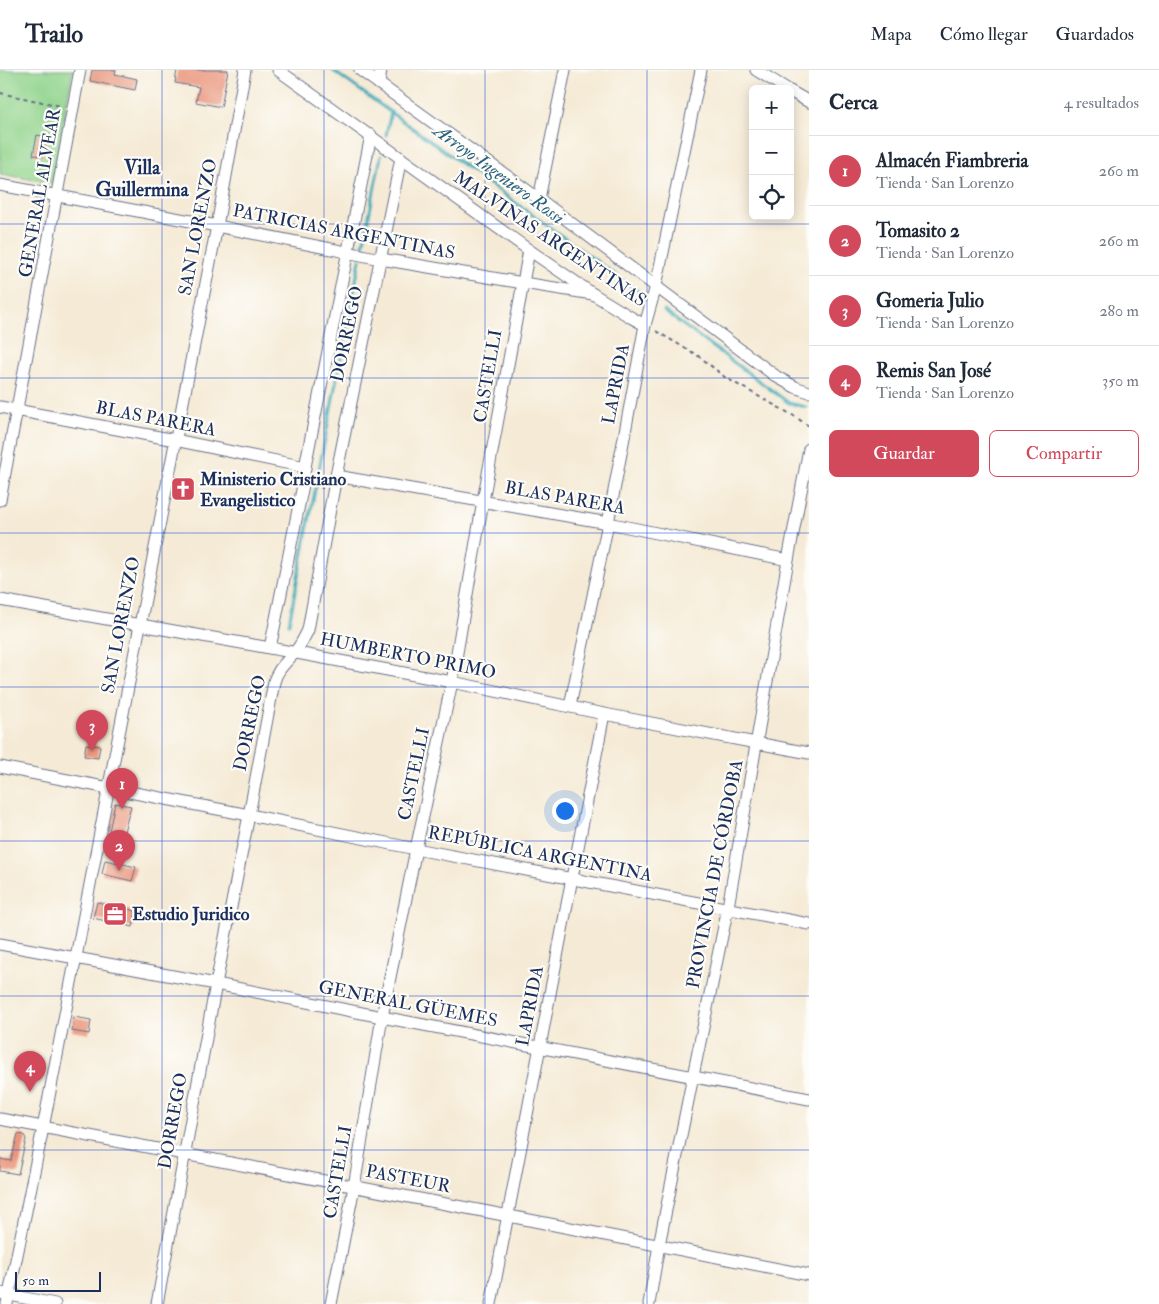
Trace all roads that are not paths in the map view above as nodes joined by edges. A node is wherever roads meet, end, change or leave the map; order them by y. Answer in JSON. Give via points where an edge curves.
{"nodes":[{"id":1,"x":80,"y":70,"type":"edge"},
{"id":2,"x":244,"y":70,"type":"edge"},
{"id":3,"x":278,"y":70,"type":"edge"},
{"id":4,"x":360,"y":70,"type":"edge"},
{"id":5,"x":381,"y":70,"type":"edge"},
{"id":6,"x":565,"y":70,"type":"edge"},
{"id":7,"x":701,"y":70,"type":"edge"},
{"id":8,"x":756,"y":70,"type":"edge"},
{"id":9,"x":379,"y":84,"type":"junction"},
{"id":10,"x":780,"y":85,"type":"edge"},
{"id":11,"x":794,"y":93,"type":"edge"},
{"id":12,"x":809,"y":102,"type":"edge"},
{"id":13,"x":371,"y":135,"type":"junction"},
{"id":14,"x":401,"y":158,"type":"junction"},
{"id":15,"x":0,"y":185,"type":"edge"},
{"id":16,"x":58,"y":196,"type":"junction"},
{"id":17,"x":539,"y":199,"type":"junction"},
{"id":18,"x":217,"y":226,"type":"junction"},
{"id":19,"x":529,"y":250,"type":"junction"},
{"id":20,"x":347,"y":252,"type":"junction"},
{"id":21,"x":381,"y":259,"type":"junction"},
{"id":22,"x":523,"y":283,"type":"junction"},
{"id":23,"x":654,"y":292,"type":"junction"},
{"id":24,"x":593,"y":294,"type":"junction"},
{"id":25,"x":647,"y":320,"type":"junction"},
{"id":26,"x":809,"y":392,"type":"edge"},
{"id":27,"x":0,"y":407,"type":"edge"},
{"id":28,"x":17,"y":410,"type":"junction"},
{"id":29,"x":175,"y":440,"type":"junction"},
{"id":30,"x":809,"y":449,"type":"edge"},
{"id":31,"x":304,"y":467,"type":"junction"},
{"id":32,"x":336,"y":476,"type":"junction"},
{"id":33,"x":0,"y":500,"type":"edge"},
{"id":34,"x":483,"y":501,"type":"junction"},
{"id":35,"x":608,"y":523,"type":"junction"},
{"id":36,"x":788,"y":560,"type":"junction"},
{"id":37,"x":0,"y":600,"type":"edge"},
{"id":38,"x":139,"y":626,"type":"junction"},
{"id":39,"x":270,"y":648,"type":"junction"},
{"id":40,"x":295,"y":653,"type":"junction"},
{"id":41,"x":452,"y":682,"type":"junction"},
{"id":42,"x":570,"y":706,"type":"junction"},
{"id":43,"x":604,"y":714,"type":"junction"},
{"id":44,"x":757,"y":743,"type":"junction"},
{"id":45,"x":809,"y":753,"type":"edge"},
{"id":46,"x":0,"y":767,"type":"edge"},
{"id":47,"x":108,"y":788,"type":"junction"},
{"id":48,"x":249,"y":815,"type":"junction"},
{"id":49,"x":416,"y":849,"type":"junction"},
{"id":50,"x":572,"y":878,"type":"junction"},
{"id":51,"x":728,"y":907,"type":"junction"},
{"id":52,"x":809,"y":924,"type":"edge"},
{"id":53,"x":0,"y":944,"type":"edge"},
{"id":54,"x":76,"y":958,"type":"junction"},
{"id":55,"x":216,"y":984,"type":"junction"},
{"id":56,"x":382,"y":1017,"type":"junction"},
{"id":57,"x":540,"y":1047,"type":"junction"},
{"id":58,"x":693,"y":1076,"type":"junction"},
{"id":59,"x":809,"y":1099,"type":"edge"},
{"id":60,"x":0,"y":1119,"type":"edge"},
{"id":61,"x":43,"y":1128,"type":"junction"},
{"id":62,"x":185,"y":1154,"type":"junction"},
{"id":63,"x":354,"y":1186,"type":"junction"},
{"id":64,"x":509,"y":1216,"type":"junction"},
{"id":65,"x":659,"y":1245,"type":"junction"},
{"id":66,"x":809,"y":1276,"type":"edge"},
{"id":67,"x":5,"y":1298,"type":"edge"},
{"id":68,"x":55,"y":1304,"type":"edge"},
{"id":69,"x":157,"y":1304,"type":"edge"},
{"id":70,"x":331,"y":1304,"type":"edge"},
{"id":71,"x":491,"y":1304,"type":"edge"},
{"id":72,"x":649,"y":1304,"type":"edge"}],
"edges":[{"from":1,"to":16,"type":"street","name":"GENERAL ALVEAR"},
{"from":2,"to":18,"type":"street","name":"SAN LORENZO"},
{"from":3,"to":13,"type":"street","name":"MALVINAS ARGENTINAS"},
{"from":4,"to":9,"type":"street","name":"MALVINAS ARGENTINAS"},
{"from":5,"to":9,"type":"street"},
{"from":6,"to":17,"type":"street"},
{"from":7,"to":23,"type":"street","name":"LAPRIDA"},
{"from":8,"to":10,"type":"street"},
{"from":9,"to":17,"type":"street","name":"MALVINAS ARGENTINAS"},
{"from":11,"to":12,"type":"street"},
{"from":13,"to":14,"type":"street","name":"MALVINAS ARGENTINAS"},
{"from":13,"to":20,"type":"street","name":"DORREGO"},
{"from":14,"to":19,"type":"street","name":"MALVINAS ARGENTINAS"},
{"from":14,"to":21,"type":"street","name":"DORREGO"},
{"from":15,"to":16,"type":"street","name":"PATRICIAS ARGENTINAS"},
{"from":16,"to":18,"type":"street","name":"PATRICIAS ARGENTINAS"},
{"from":16,"to":28,"type":"street","name":"GENERAL ALVEAR"},
{"from":17,"to":23,"type":"street","name":"MALVINAS ARGENTINAS"},
{"from":18,"to":20,"type":"street","name":"PATRICIAS ARGENTINAS"},
{"from":18,"to":29,"type":"street","name":"SAN LORENZO"},
{"from":19,"to":22,"type":"street","name":"CASTELLI"},
{"from":19,"to":24,"type":"street","name":"MALVINAS ARGENTINAS"},
{"from":20,"to":21,"type":"street","name":"PATRICIAS ARGENTINAS"},
{"from":20,"to":31,"type":"street","name":"DORREGO"},
{"from":21,"to":22,"type":"street","name":"PATRICIAS ARGENTINAS"},
{"from":21,"to":32,"type":"street","name":"DORREGO"},
{"from":22,"to":24,"type":"street","name":"PATRICIAS ARGENTINAS"},
{"from":22,"to":34,"type":"street","name":"CASTELLI"},
{"from":23,"to":25,"type":"street","name":"LAPRIDA"},
{"from":23,"to":26,"type":"street","name":"MALVINAS ARGENTINAS","via":[[777,377]]},
{"from":24,"to":25,"type":"street","name":"MALVINAS ARGENTINAS","via":[[632,318]]},
{"from":25,"to":35,"type":"street","name":"LAPRIDA"},
{"from":27,"to":28,"type":"street","name":"BLAS PARERA"},
{"from":28,"to":29,"type":"street","name":"BLAS PARERA"},
{"from":28,"to":33,"type":"street","name":"GENERAL ALVEAR"},
{"from":29,"to":31,"type":"street","name":"BLAS PARERA"},
{"from":29,"to":38,"type":"street","name":"SAN LORENZO"},
{"from":30,"to":36,"type":"street","name":"PROVINCIA DE CÓRDOBA"},
{"from":31,"to":39,"type":"street","name":"DORREGO"},
{"from":32,"to":34,"type":"street","name":"BLAS PARERA"},
{"from":32,"to":40,"type":"street","name":"DORREGO","via":[[308,630]]},
{"from":34,"to":35,"type":"street","name":"BLAS PARERA"},
{"from":34,"to":41,"type":"street","name":"CASTELLI"},
{"from":35,"to":36,"type":"street","name":"BLAS PARERA"},
{"from":35,"to":42,"type":"street","name":"LAPRIDA"},
{"from":36,"to":44,"type":"street","name":"PROVINCIA DE CÓRDOBA"},
{"from":37,"to":38,"type":"street","name":"HUMBERTO PRIMO"},
{"from":38,"to":39,"type":"street","name":"HUMBERTO PRIMO"},
{"from":38,"to":47,"type":"street","name":"SAN LORENZO"},
{"from":39,"to":40,"type":"street","name":"HUMBERTO PRIMO"},
{"from":40,"to":41,"type":"street","name":"HUMBERTO PRIMO"},
{"from":40,"to":48,"type":"street","name":"DORREGO","via":[[275,676]]},
{"from":41,"to":42,"type":"street","name":"HUMBERTO PRIMO"},
{"from":41,"to":49,"type":"street","name":"CASTELLI"},
{"from":42,"to":43,"type":"street","name":"HUMBERTO PRIMO"},
{"from":43,"to":44,"type":"street","name":"HUMBERTO PRIMO"},
{"from":43,"to":50,"type":"street","name":"LAPRIDA"},
{"from":44,"to":45,"type":"street","name":"HUMBERTO PRIMO"},
{"from":44,"to":51,"type":"street","name":"PROVINCIA DE CÓRDOBA"},
{"from":46,"to":47,"type":"street","name":"REPÚBLICA ARGENTINA"},
{"from":47,"to":48,"type":"street","name":"REPÚBLICA ARGENTINA"},
{"from":47,"to":54,"type":"street","name":"SAN LORENZO"},
{"from":48,"to":49,"type":"street","name":"REPÚBLICA ARGENTINA"},
{"from":48,"to":55,"type":"street","name":"DORREGO"},
{"from":49,"to":50,"type":"street","name":"REPÚBLICA ARGENTINA"},
{"from":49,"to":56,"type":"street","name":"CASTELLI"},
{"from":50,"to":51,"type":"street","name":"REPÚBLICA ARGENTINA"},
{"from":50,"to":57,"type":"street","name":"LAPRIDA"},
{"from":51,"to":52,"type":"street","name":"REPÚBLICA ARGENTINA"},
{"from":51,"to":58,"type":"street","name":"PROVINCIA DE CÓRDOBA"},
{"from":53,"to":54,"type":"street","name":"GENERAL GÜEMES"},
{"from":54,"to":55,"type":"street","name":"GENERAL GÜEMES"},
{"from":54,"to":61,"type":"street","name":"SAN LORENZO"},
{"from":55,"to":56,"type":"street","name":"GENERAL GÜEMES"},
{"from":55,"to":62,"type":"street","name":"DORREGO"},
{"from":56,"to":57,"type":"street","name":"GENERAL GÜEMES"},
{"from":56,"to":63,"type":"street","name":"CASTELLI"},
{"from":57,"to":58,"type":"street","name":"GENERAL GÜEMES"},
{"from":57,"to":64,"type":"street","name":"LAPRIDA"},
{"from":58,"to":59,"type":"street","name":"GENERAL GÜEMES"},
{"from":58,"to":65,"type":"street","name":"PROVINCIA DE CÓRDOBA"},
{"from":60,"to":61,"type":"street","name":"PASTEUR"},
{"from":61,"to":62,"type":"street","name":"PASTEUR"},
{"from":61,"to":67,"type":"street","name":"SAN LORENZO"},
{"from":62,"to":63,"type":"street","name":"PASTEUR"},
{"from":62,"to":69,"type":"street","name":"DORREGO"},
{"from":63,"to":64,"type":"street","name":"PASTEUR"},
{"from":63,"to":70,"type":"street","name":"CASTELLI"},
{"from":64,"to":65,"type":"street","name":"PASTEUR"},
{"from":64,"to":71,"type":"street","name":"LAPRIDA"},
{"from":65,"to":66,"type":"street","name":"PASTEUR"},
{"from":65,"to":72,"type":"street","name":"PROVINCIA DE CÓRDOBA"},
{"from":67,"to":68,"type":"street"}]}
